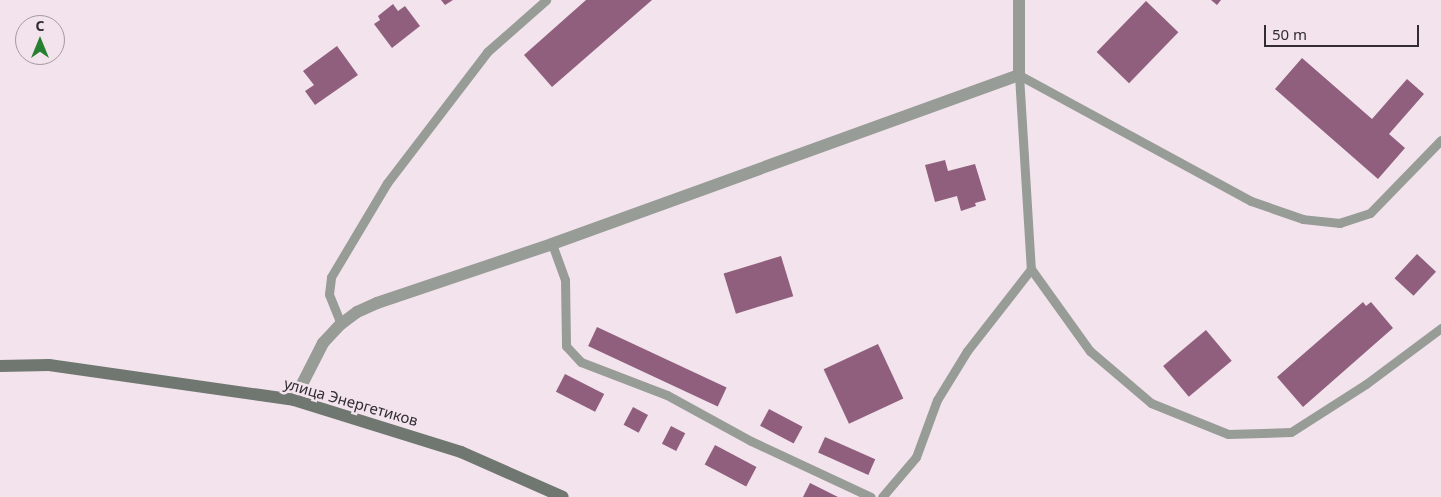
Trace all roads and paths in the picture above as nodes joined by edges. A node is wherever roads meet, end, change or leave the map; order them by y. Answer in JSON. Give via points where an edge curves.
{"nodes":[{"id":1,"x":546,"y":0,"type":"edge"},
{"id":2,"x":1019,"y":0,"type":"edge"},
{"id":3,"x":1019,"y":75,"type":"junction"},
{"id":4,"x":1441,"y":140,"type":"edge"},
{"id":5,"x":552,"y":244,"type":"junction"},
{"id":6,"x":1031,"y":269,"type":"junction"},
{"id":7,"x":341,"y":324,"type":"junction"},
{"id":8,"x":1441,"y":328,"type":"edge"},
{"id":9,"x":0,"y":366,"type":"edge"},
{"id":10,"x":294,"y":400,"type":"junction"},
{"id":11,"x":563,"y":497,"type":"edge"},
{"id":12,"x":871,"y":497,"type":"edge"},
{"id":13,"x":882,"y":497,"type":"edge"}],
"edges":[{"from":1,"to":7,"type":"lane","via":[[487,52],[387,183],[332,277],[329,294]]},
{"from":2,"to":3,"type":"street"},
{"from":3,"to":4,"type":"lane","via":[[1251,201],[1303,219],[1340,224],[1370,213]]},
{"from":3,"to":5,"type":"street"},
{"from":3,"to":6,"type":"lane"},
{"from":5,"to":7,"type":"street","via":[[377,303]]},
{"from":5,"to":12,"type":"lane","via":[[565,280],[566,346],[581,362],[667,396],[751,441]]},
{"from":6,"to":8,"type":"lane","via":[[1090,351],[1152,404],[1228,434],[1291,432],[1366,384]]},
{"from":6,"to":13,"type":"lane","via":[[967,351],[937,400],[916,457]]},
{"from":7,"to":10,"type":"street","via":[[323,343]]},
{"from":9,"to":10,"type":"main road","name":"улица Энергетиков","via":[[49,365]]},
{"from":10,"to":11,"type":"main road","name":"улица Энергетиков","via":[[461,452]]}]}
